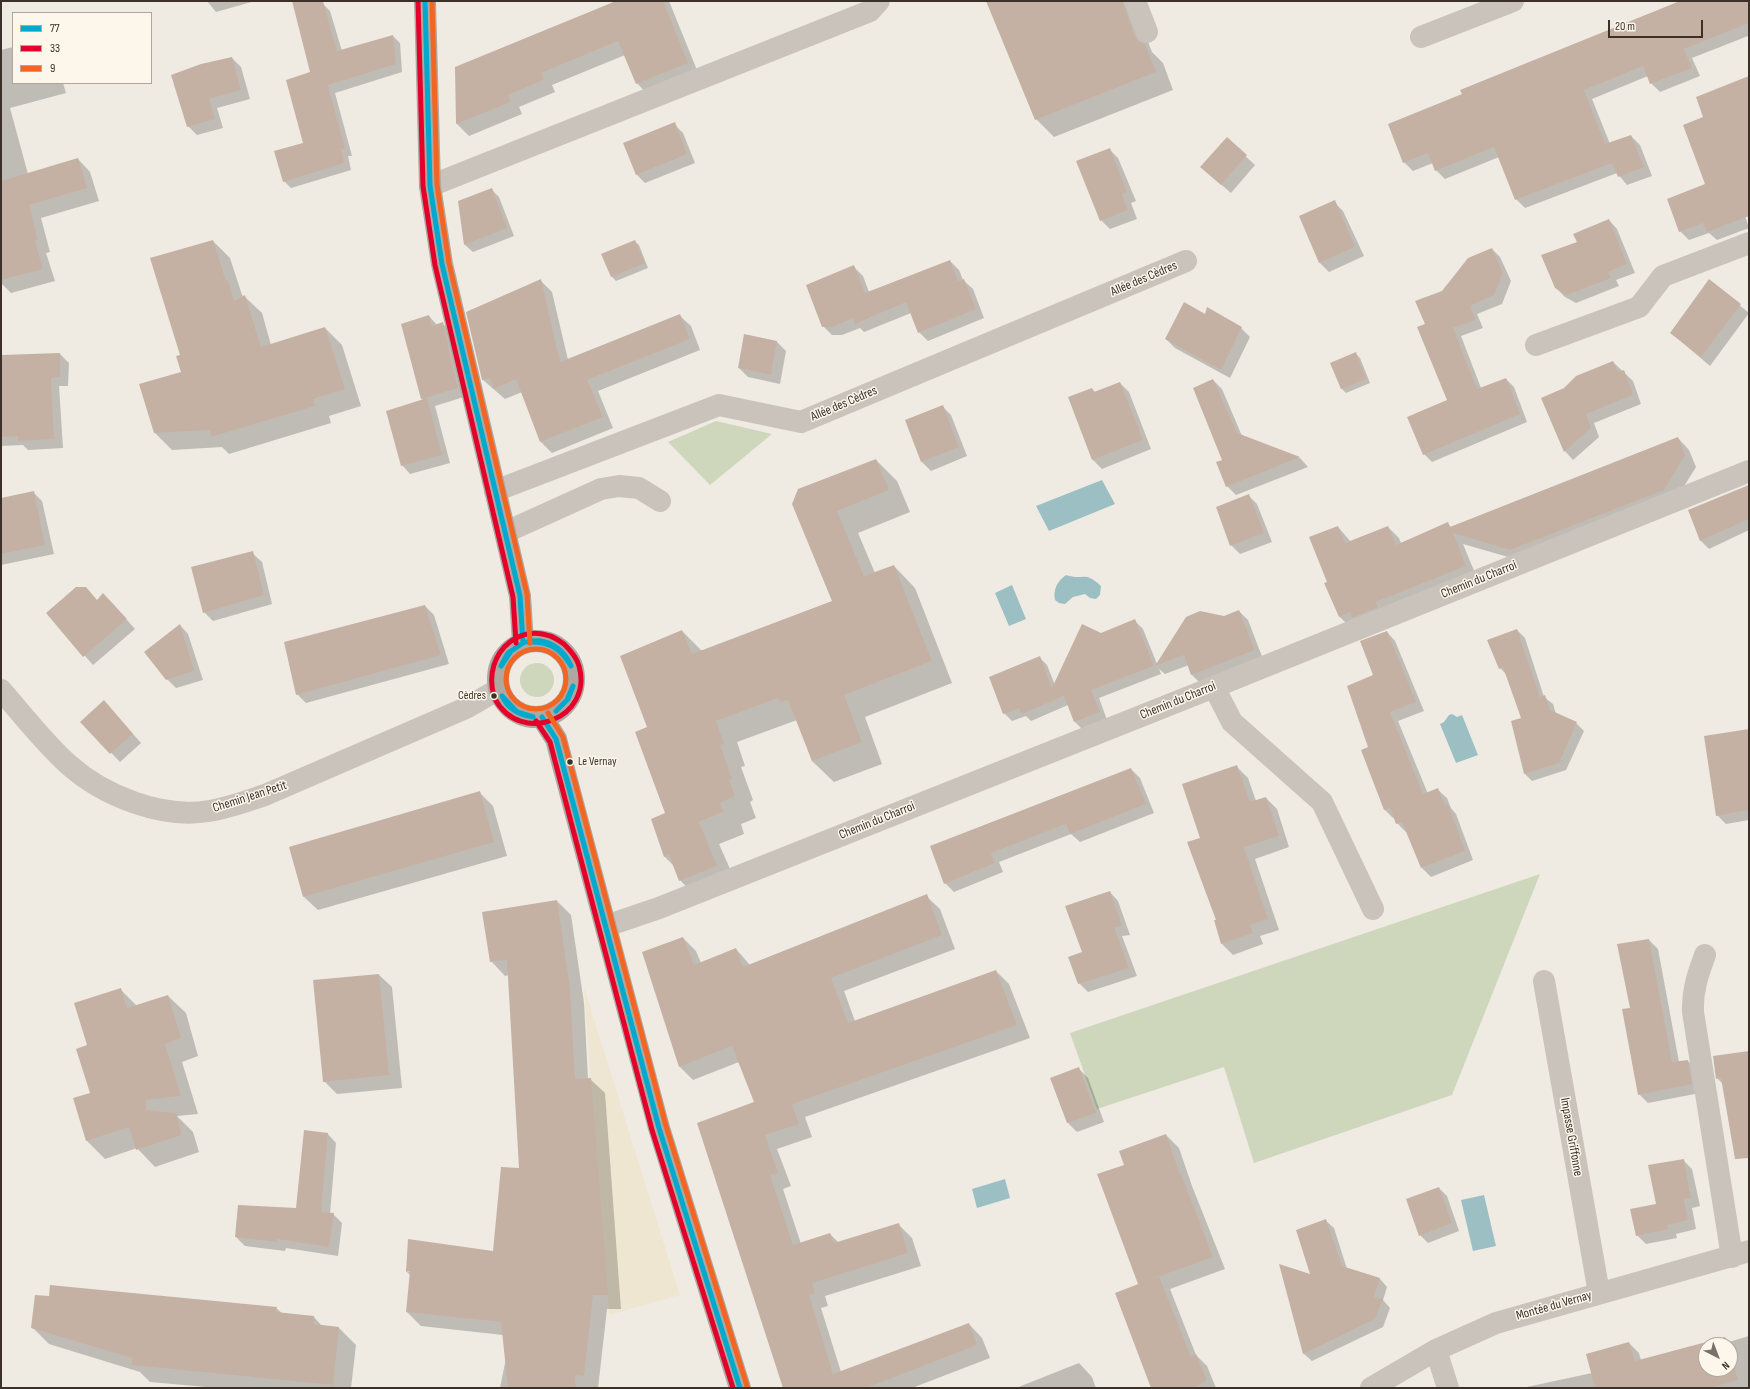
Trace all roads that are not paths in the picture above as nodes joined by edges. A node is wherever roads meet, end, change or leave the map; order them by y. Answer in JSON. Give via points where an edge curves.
{"nodes":[{"id":1,"x":425,"y":1,"type":"edge"},
{"id":2,"x":879,"y":1,"type":"edge"},
{"id":3,"x":1135,"y":1,"type":"edge"},
{"id":4,"x":1513,"y":1,"type":"edge"},
{"id":5,"x":1147,"y":32,"type":"dead end"},
{"id":6,"x":1421,"y":38,"type":"dead end"},
{"id":7,"x":430,"y":186,"type":"junction"},
{"id":8,"x":1749,"y":243,"type":"edge"},
{"id":9,"x":1186,"y":261,"type":"dead end"},
{"id":10,"x":1536,"y":345,"type":"dead end"},
{"id":11,"x":1749,"y":471,"type":"edge"},
{"id":12,"x":495,"y":491,"type":"junction"},
{"id":13,"x":660,"y":501,"type":"dead end"},
{"id":14,"x":506,"y":532,"type":"junction"},
{"id":15,"x":523,"y":643,"type":"junction"},
{"id":16,"x":1214,"y":687,"type":"junction"},
{"id":17,"x":499,"y":689,"type":"junction"},
{"id":18,"x":1,"y":690,"type":"edge"},
{"id":19,"x":542,"y":717,"type":"junction"},
{"id":20,"x":1374,"y":909,"type":"dead end"},
{"id":21,"x":606,"y":926,"type":"junction"},
{"id":22,"x":1705,"y":955,"type":"dead end"},
{"id":23,"x":1544,"y":982,"type":"dead end"},
{"id":24,"x":1740,"y":1254,"type":"edge"},
{"id":25,"x":1599,"y":1293,"type":"junction"},
{"id":26,"x":1436,"y":1350,"type":"junction"},
{"id":27,"x":740,"y":1388,"type":"edge"},
{"id":28,"x":1370,"y":1388,"type":"edge"},
{"id":29,"x":1448,"y":1388,"type":"edge"}],
"edges":[{"from":1,"to":7,"type":"main road"},
{"from":2,"to":7,"type":"street","via":[[870,11]]},
{"from":3,"to":5,"type":"street"},
{"from":4,"to":6,"type":"street"},
{"from":7,"to":12,"type":"main road","via":[[442,264]]},
{"from":8,"to":10,"type":"street","via":[[1663,276],[1639,307]]},
{"from":9,"to":12,"type":"street","name":"Allée des Cèdres","via":[[801,422],[719,405]]},
{"from":11,"to":16,"type":"street","name":"Chemin du Charroi"},
{"from":12,"to":14,"type":"main road"},
{"from":13,"to":14,"type":"street","via":[[639,488],[619,486],[601,489]]},
{"from":14,"to":15,"type":"main road","via":[[520,596]]},
{"from":15,"to":17,"type":"main road","via":[[512,649],[503,659],[498,670]]},
{"from":15,"to":19,"type":"main road","via":[[536,640],[548,642],[559,648],[568,658],[573,670],[571,695],[554,713]]},
{"from":16,"to":20,"type":"street","via":[[1232,722],[1322,802]]},
{"from":16,"to":21,"type":"street","name":"Chemin du Charroi","via":[[659,908]]},
{"from":17,"to":18,"type":"street","name":"Chemin Jean Petit","via":[[466,708],[265,795],[208,811],[168,811],[125,800],[92,784],[53,749]]},
{"from":17,"to":19,"type":"main road","via":[[500,695],[518,713],[529,717]]},
{"from":19,"to":21,"type":"main road","via":[[556,739]]},
{"from":21,"to":27,"type":"main road","via":[[659,1128]]},
{"from":22,"to":24,"type":"street","via":[[1696,979],[1692,998],[1693,1012]]},
{"from":23,"to":25,"type":"street","name":"Impasse Griffonne"},
{"from":24,"to":25,"type":"street","name":"Montée du Vernay"},
{"from":25,"to":26,"type":"street","name":"Montée du Vernay","via":[[1496,1323]]},
{"from":26,"to":28,"type":"street","name":"Montée du Vernay"},
{"from":26,"to":29,"type":"street"}]}
